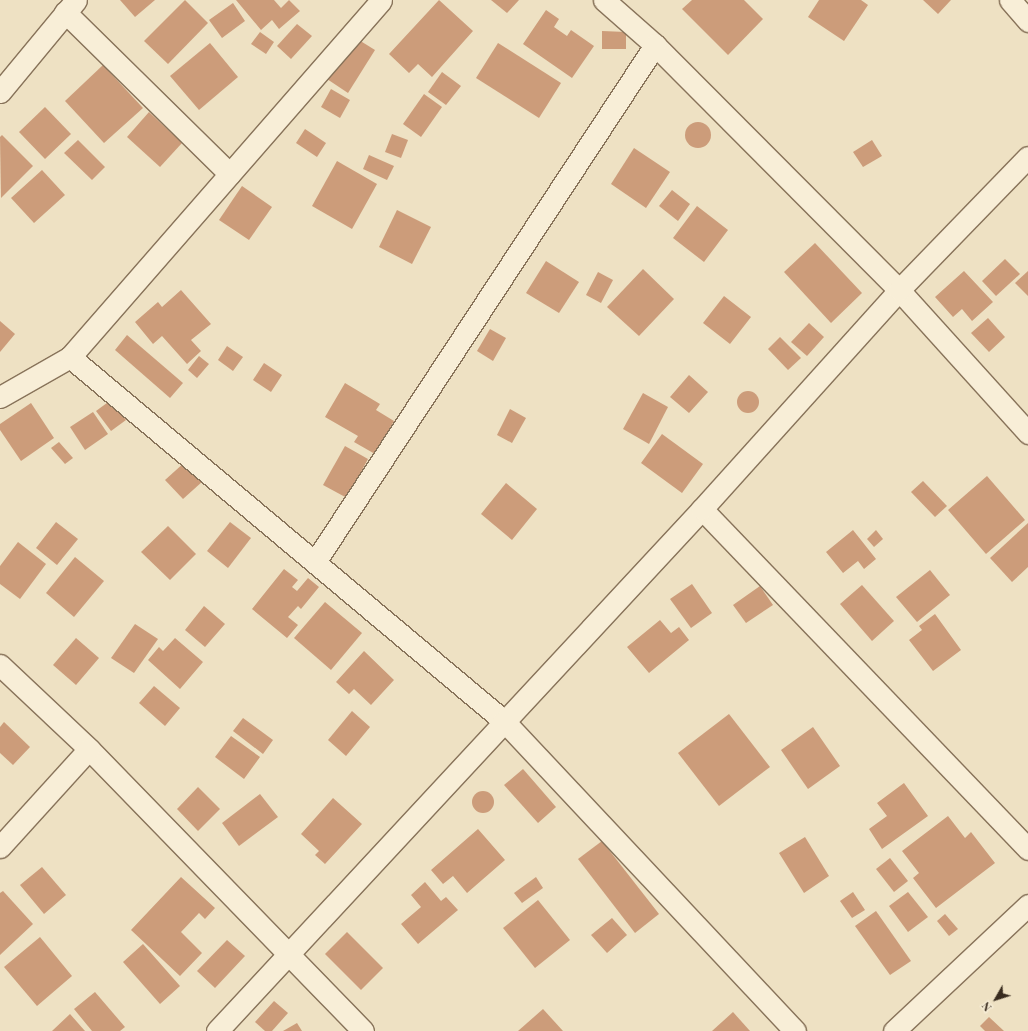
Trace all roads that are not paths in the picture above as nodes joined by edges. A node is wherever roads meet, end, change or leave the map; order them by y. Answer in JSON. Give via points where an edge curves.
{"nodes":[{"id":1,"x":381,"y":0,"type":"edge"},
{"id":2,"x":604,"y":0,"type":"edge"},
{"id":3,"x":1010,"y":0,"type":"edge"},
{"id":4,"x":71,"y":6,"type":"edge"},
{"id":5,"x":1028,"y":21,"type":"edge"},
{"id":6,"x":655,"y":45,"type":"junction"},
{"id":7,"x":0,"y":92,"type":"edge"},
{"id":8,"x":1028,"y":158,"type":"edge"},
{"id":9,"x":230,"y":174,"type":"junction"},
{"id":10,"x":899,"y":290,"type":"junction"},
{"id":11,"x":70,"y":357,"type":"junction"},
{"id":12,"x":0,"y":397,"type":"edge"},
{"id":13,"x":1028,"y":433,"type":"edge"},
{"id":14,"x":702,"y":509,"type":"junction"},
{"id":15,"x":315,"y":562,"type":"junction"},
{"id":16,"x":0,"y":665,"type":"edge"},
{"id":17,"x":504,"y":722,"type":"junction"},
{"id":18,"x":89,"y":749,"type":"junction"},
{"id":19,"x":0,"y":847,"type":"edge"},
{"id":20,"x":1028,"y":849,"type":"edge"},
{"id":21,"x":1028,"y":905,"type":"edge"},
{"id":22,"x":290,"y":954,"type":"junction"},
{"id":23,"x":217,"y":1031,"type":"edge"},
{"id":24,"x":363,"y":1031,"type":"edge"},
{"id":25,"x":795,"y":1031,"type":"edge"},
{"id":26,"x":894,"y":1031,"type":"edge"}],
"edges":[{"from":1,"to":9,"type":"street"},
{"from":2,"to":6,"type":"street"},
{"from":3,"to":5,"type":"street"},
{"from":4,"to":7,"type":"street"},
{"from":4,"to":9,"type":"street"},
{"from":6,"to":10,"type":"street"},
{"from":6,"to":15,"type":"street"},
{"from":8,"to":10,"type":"street"},
{"from":9,"to":11,"type":"street"},
{"from":10,"to":13,"type":"street"},
{"from":10,"to":14,"type":"street"},
{"from":11,"to":12,"type":"street"},
{"from":11,"to":15,"type":"street"},
{"from":14,"to":17,"type":"street"},
{"from":14,"to":20,"type":"street"},
{"from":15,"to":17,"type":"street"},
{"from":16,"to":18,"type":"street"},
{"from":17,"to":22,"type":"street"},
{"from":17,"to":25,"type":"street"},
{"from":18,"to":19,"type":"street"},
{"from":18,"to":22,"type":"street"},
{"from":21,"to":26,"type":"street"},
{"from":22,"to":23,"type":"street"},
{"from":22,"to":24,"type":"street"}]}
